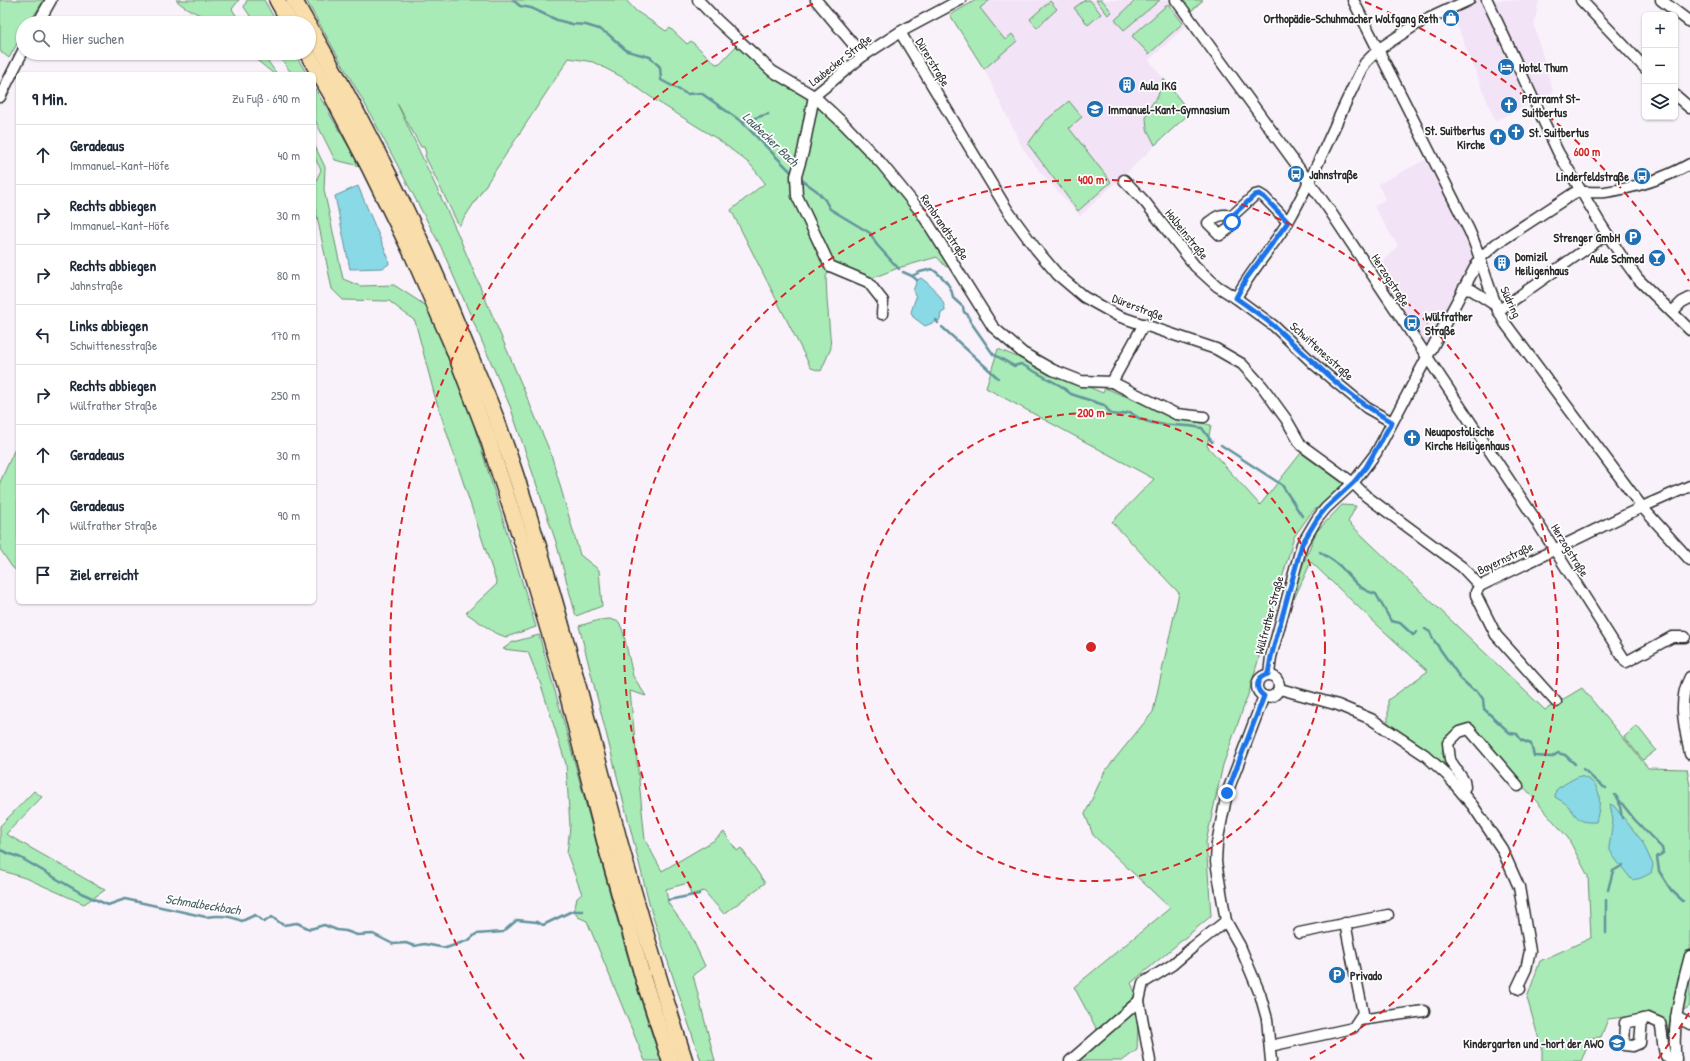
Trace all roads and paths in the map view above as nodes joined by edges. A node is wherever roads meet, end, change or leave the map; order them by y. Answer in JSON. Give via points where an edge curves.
{"nodes":[{"id":1,"x":51,"y":0,"type":"edge"},
{"id":2,"x":277,"y":0,"type":"edge"},
{"id":3,"x":294,"y":0,"type":"edge"},
{"id":4,"x":698,"y":0,"type":"edge"},
{"id":5,"x":816,"y":0,"type":"edge"},
{"id":6,"x":960,"y":0,"type":"edge"},
{"id":7,"x":1176,"y":0,"type":"edge"},
{"id":8,"x":1353,"y":0,"type":"edge"},
{"id":9,"x":1470,"y":0,"type":"edge"},
{"id":10,"x":1487,"y":0,"type":"edge"},
{"id":11,"x":1581,"y":0,"type":"edge"},
{"id":12,"x":1661,"y":0,"type":"edge"},
{"id":13,"x":42,"y":16,"type":"edge"},
{"id":14,"x":286,"y":16,"type":"edge"},
{"id":15,"x":303,"y":16,"type":"edge"},
{"id":16,"x":1690,"y":22,"type":"edge"},
{"id":17,"x":900,"y":32,"type":"junction"},
{"id":18,"x":316,"y":38,"type":"edge"},
{"id":19,"x":1379,"y":49,"type":"junction"},
{"id":20,"x":863,"y":56,"type":"junction"},
{"id":21,"x":18,"y":60,"type":"edge"},
{"id":22,"x":311,"y":60,"type":"edge"},
{"id":23,"x":1642,"y":65,"type":"edge"},
{"id":24,"x":814,"y":96,"type":"junction"},
{"id":25,"x":0,"y":97,"type":"edge"},
{"id":26,"x":1678,"y":98,"type":"edge"},
{"id":27,"x":1690,"y":108,"type":"edge"},
{"id":28,"x":1690,"y":164,"type":"edge"},
{"id":29,"x":1124,"y":180,"type":"dead end"},
{"id":30,"x":1309,"y":182,"type":"junction"},
{"id":31,"x":1581,"y":191,"type":"junction"},
{"id":32,"x":1232,"y":216,"type":"dead end"},
{"id":33,"x":1288,"y":222,"type":"junction"},
{"id":34,"x":1607,"y":234,"type":"junction"},
{"id":35,"x":1480,"y":258,"type":"junction"},
{"id":36,"x":1463,"y":289,"type":"junction"},
{"id":37,"x":1236,"y":298,"type":"junction"},
{"id":38,"x":1690,"y":298,"type":"edge"},
{"id":39,"x":1496,"y":308,"type":"junction"},
{"id":40,"x":1672,"y":312,"type":"junction"},
{"id":41,"x":882,"y":314,"type":"dead end"},
{"id":42,"x":1144,"y":324,"type":"junction"},
{"id":43,"x":1690,"y":330,"type":"edge"},
{"id":44,"x":1427,"y":357,"type":"junction"},
{"id":45,"x":1112,"y":382,"type":"junction"},
{"id":46,"x":1204,"y":418,"type":"dead end"},
{"id":47,"x":1392,"y":422,"type":"junction"},
{"id":48,"x":1354,"y":482,"type":"junction"},
{"id":49,"x":1690,"y":486,"type":"edge"},
{"id":50,"x":1642,"y":507,"type":"junction"},
{"id":51,"x":1554,"y":550,"type":"junction"},
{"id":52,"x":1690,"y":560,"type":"edge"},
{"id":53,"x":1480,"y":586,"type":"junction"},
{"id":54,"x":1685,"y":637,"type":"dead end"},
{"id":55,"x":1268,"y":674,"type":"junction"},
{"id":56,"x":1690,"y":677,"type":"edge"},
{"id":57,"x":1280,"y":689,"type":"junction"},
{"id":58,"x":1264,"y":696,"type":"junction"},
{"id":59,"x":1556,"y":702,"type":"dead end"},
{"id":60,"x":1690,"y":754,"type":"edge"},
{"id":61,"x":1518,"y":786,"type":"dead end"},
{"id":62,"x":1462,"y":792,"type":"junction"},
{"id":63,"x":1388,"y":915,"type":"dead end"},
{"id":64,"x":1226,"y":921,"type":"junction"},
{"id":65,"x":1345,"y":923,"type":"junction"},
{"id":66,"x":1299,"y":933,"type":"dead end"},
{"id":67,"x":1690,"y":956,"type":"edge"},
{"id":68,"x":1520,"y":989,"type":"dead end"},
{"id":69,"x":1139,"y":1001,"type":"junction"},
{"id":70,"x":1424,"y":1011,"type":"dead end"},
{"id":71,"x":1676,"y":1017,"type":"junction"},
{"id":72,"x":1642,"y":1019,"type":"dead end"},
{"id":73,"x":1360,"y":1020,"type":"junction"},
{"id":74,"x":1690,"y":1024,"type":"edge"},
{"id":75,"x":1270,"y":1046,"type":"junction"},
{"id":76,"x":1676,"y":1060,"type":"edge"},
{"id":77,"x":670,"y":1061,"type":"edge"},
{"id":78,"x":685,"y":1061,"type":"edge"},
{"id":79,"x":1070,"y":1061,"type":"edge"},
{"id":80,"x":1150,"y":1061,"type":"edge"},
{"id":81,"x":1271,"y":1061,"type":"edge"}],
"edges":[{"from":1,"to":13,"type":"street"},
{"from":2,"to":14,"type":"highway"},
{"from":3,"to":15,"type":"highway"},
{"from":4,"to":24,"type":"street","name":"Rembrandtstraße","via":[[772,71]]},
{"from":5,"to":20,"type":"street"},
{"from":6,"to":17,"type":"street","name":"Laubecker Straße"},
{"from":7,"to":30,"type":"street","name":"Herzogstraße"},
{"from":8,"to":19,"type":"street","name":"Südring"},
{"from":9,"to":19,"type":"street","via":[[1417,24]]},
{"from":10,"to":31,"type":"street","via":[[1544,124]]},
{"from":11,"to":23,"type":"street"},
{"from":12,"to":16,"type":"street"},
{"from":17,"to":20,"type":"street","name":"Laubecker Straße"},
{"from":17,"to":42,"type":"street","name":"Dürerstraße","via":[[1008,211],[1036,249],[1058,275],[1084,297],[1118,316]]},
{"from":18,"to":78,"type":"highway","via":[[389,173],[425,248],[501,431],[538,543],[656,970]]},
{"from":19,"to":30,"type":"street","via":[[1365,63]]},
{"from":19,"to":35,"type":"street","name":"Südring","via":[[1469,230]]},
{"from":20,"to":24,"type":"street","name":"Laubecker Straße"},
{"from":21,"to":25,"type":"street"},
{"from":22,"to":77,"type":"highway","via":[[358,146],[412,254],[452,345],[486,436],[524,548],[566,689],[626,918]]},
{"from":24,"to":41,"type":"street","name":"Laubecker Straße","via":[[796,176],[797,196],[830,266],[868,282],[883,301]]},
{"from":24,"to":45,"type":"street","name":"Rembrandtstraße","via":[[881,163],[922,212],[994,326],[1024,353],[1053,370],[1081,381]]},
{"from":26,"to":27,"type":"street"},
{"from":28,"to":31,"type":"street","via":[[1633,185],[1599,193]]},
{"from":29,"to":37,"type":"street","name":"Holbeinstraße","via":[[1145,202],[1195,266],[1217,286]]},
{"from":30,"to":33,"type":"street"},
{"from":30,"to":44,"type":"street","name":"Herzogstraße"},
{"from":31,"to":34,"type":"street"},
{"from":31,"to":35,"type":"street","name":"Wülfrather Straße","via":[[1569,196],[1496,244]]},
{"from":32,"to":33,"type":"street","via":[[1259,194]]},
{"from":33,"to":37,"type":"street","via":[[1246,279]]},
{"from":34,"to":39,"type":"street"},
{"from":34,"to":40,"type":"street","via":[[1638,279]]},
{"from":35,"to":36,"type":"street","name":"Wülfrather Straße"},
{"from":35,"to":39,"type":"street","name":"Südring"},
{"from":36,"to":39,"type":"street","via":[[1472,290]]},
{"from":36,"to":44,"type":"street","name":"Wülfrather Straße"},
{"from":37,"to":47,"type":"street","name":"Schwittenesstraße","via":[[1274,326],[1315,365],[1367,408]]},
{"from":38,"to":40,"type":"street"},
{"from":39,"to":50,"type":"street","name":"Südring"},
{"from":40,"to":43,"type":"street"},
{"from":42,"to":45,"type":"street"},
{"from":42,"to":48,"type":"street","name":"Dürerstraße","via":[[1216,350],[1242,364],[1286,418],[1301,445]]},
{"from":44,"to":47,"type":"street","name":"Wülfrather Straße"},
{"from":44,"to":51,"type":"street","name":"Herzogstraße"},
{"from":45,"to":46,"type":"street","via":[[1176,414]]},
{"from":47,"to":48,"type":"street","name":"Wülfrather Straße","via":[[1376,453]]},
{"from":48,"to":53,"type":"street","name":"Bayernstraße","via":[[1366,496],[1462,567]]},
{"from":48,"to":55,"type":"street","name":"Wülfrather Straße","via":[[1326,508],[1302,544]]},
{"from":49,"to":50,"type":"street","name":"Bayernstraße"},
{"from":50,"to":51,"type":"street","name":"Bayernstraße"},
{"from":50,"to":52,"type":"street","name":"Südring"},
{"from":51,"to":53,"type":"street","name":"Bayernstraße"},
{"from":51,"to":54,"type":"street","name":"Herzogstraße","via":[[1626,662],[1672,638]]},
{"from":53,"to":59,"type":"street","via":[[1476,595],[1496,635]]},
{"from":55,"to":57,"type":"street","via":[[1278,679]]},
{"from":55,"to":58,"type":"street","via":[[1263,675],[1257,684],[1257,689]]},
{"from":56,"to":60,"type":"street","via":[[1685,688],[1683,704]]},
{"from":57,"to":58,"type":"street","via":[[1273,696]]},
{"from":57,"to":62,"type":"street","via":[[1338,705],[1371,719],[1425,755]]},
{"from":58,"to":64,"type":"street","via":[[1227,793],[1217,843],[1218,874]]},
{"from":61,"to":62,"type":"street","via":[[1469,729],[1458,732],[1448,743],[1450,760],[1464,781],[1465,787]]},
{"from":62,"to":68,"type":"street","via":[[1502,849],[1519,887],[1530,951],[1526,969],[1517,988]]},
{"from":63,"to":65,"type":"street"},
{"from":64,"to":69,"type":"street","via":[[1172,966],[1143,983]]},
{"from":64,"to":75,"type":"street","via":[[1240,946],[1260,994],[1267,1019]]},
{"from":65,"to":66,"type":"street"},
{"from":65,"to":73,"type":"street","via":[[1363,1014]]},
{"from":67,"to":71,"type":"street"},
{"from":69,"to":79,"type":"street"},
{"from":69,"to":80,"type":"street"},
{"from":70,"to":73,"type":"street"},
{"from":71,"to":74,"type":"street"},
{"from":71,"to":76,"type":"street"},
{"from":72,"to":76,"type":"street","via":[[1648,1018],[1660,1023],[1666,1057]]},
{"from":73,"to":75,"type":"street","via":[[1353,1028],[1347,1030]]},
{"from":75,"to":81,"type":"street"}]}
